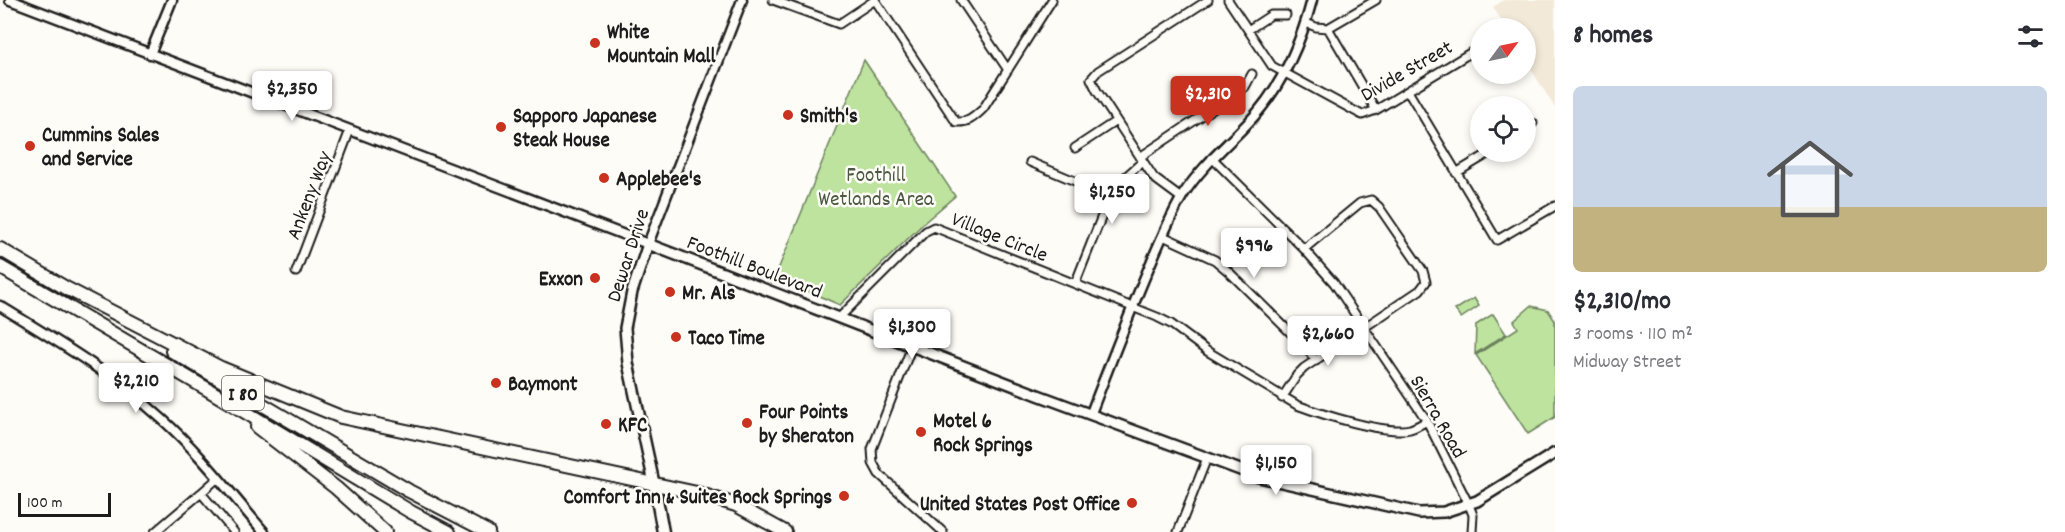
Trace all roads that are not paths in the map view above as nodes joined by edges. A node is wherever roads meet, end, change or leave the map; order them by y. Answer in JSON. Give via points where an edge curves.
{"nodes":[{"id":1,"x":10,"y":0,"type":"edge"},
{"id":2,"x":172,"y":0,"type":"edge"},
{"id":3,"x":742,"y":0,"type":"edge"},
{"id":4,"x":773,"y":0,"type":"edge"},
{"id":5,"x":875,"y":0,"type":"edge"},
{"id":6,"x":962,"y":0,"type":"edge"},
{"id":7,"x":1052,"y":0,"type":"edge"},
{"id":8,"x":1208,"y":0,"type":"edge"},
{"id":9,"x":1228,"y":0,"type":"edge"},
{"id":10,"x":1312,"y":0,"type":"edge"},
{"id":11,"x":1376,"y":0,"type":"edge"},
{"id":12,"x":1286,"y":15,"type":"dead end"},
{"id":13,"x":1306,"y":23,"type":"junction"},
{"id":14,"x":1328,"y":28,"type":"junction"},
{"id":15,"x":1248,"y":30,"type":"junction"},
{"id":16,"x":1470,"y":53,"type":"edge"},
{"id":17,"x":150,"y":54,"type":"junction"},
{"id":18,"x":1008,"y":70,"type":"junction"},
{"id":19,"x":1285,"y":73,"type":"junction"},
{"id":20,"x":1252,"y":75,"type":"dead end"},
{"id":21,"x":1408,"y":91,"type":"junction"},
{"id":22,"x":1376,"y":110,"type":"junction"},
{"id":23,"x":1116,"y":121,"type":"junction"},
{"id":24,"x":350,"y":130,"type":"junction"},
{"id":25,"x":1075,"y":148,"type":"dead end"},
{"id":26,"x":1212,"y":158,"type":"junction"},
{"id":27,"x":1141,"y":159,"type":"junction"},
{"id":28,"x":1030,"y":162,"type":"dead end"},
{"id":29,"x":1474,"y":162,"type":"edge"},
{"id":30,"x":1456,"y":173,"type":"junction"},
{"id":31,"x":1110,"y":196,"type":"junction"},
{"id":32,"x":1181,"y":198,"type":"junction"},
{"id":33,"x":1555,"y":206,"type":"edge"},
{"id":34,"x":1163,"y":236,"type":"junction"},
{"id":35,"x":648,"y":244,"type":"junction"},
{"id":36,"x":0,"y":249,"type":"edge"},
{"id":37,"x":1304,"y":249,"type":"junction"},
{"id":38,"x":0,"y":267,"type":"edge"},
{"id":39,"x":296,"y":272,"type":"dead end"},
{"id":40,"x":1075,"y":284,"type":"junction"},
{"id":41,"x":64,"y":287,"type":"junction"},
{"id":42,"x":0,"y":306,"type":"edge"},
{"id":43,"x":1132,"y":307,"type":"junction"},
{"id":44,"x":839,"y":318,"type":"junction"},
{"id":45,"x":1365,"y":328,"type":"junction"},
{"id":46,"x":108,"y":330,"type":"junction"},
{"id":47,"x":912,"y":346,"type":"junction"},
{"id":48,"x":1316,"y":361,"type":"junction"},
{"id":49,"x":1282,"y":398,"type":"junction"},
{"id":50,"x":1091,"y":413,"type":"junction"},
{"id":51,"x":1427,"y":421,"type":"junction"},
{"id":52,"x":1555,"y":453,"type":"edge"},
{"id":53,"x":1207,"y":458,"type":"junction"},
{"id":54,"x":218,"y":478,"type":"junction"},
{"id":55,"x":654,"y":483,"type":"junction"},
{"id":56,"x":201,"y":493,"type":"junction"},
{"id":57,"x":1469,"y":505,"type":"junction"},
{"id":58,"x":155,"y":532,"type":"edge"},
{"id":59,"x":234,"y":532,"type":"edge"},
{"id":60,"x":264,"y":532,"type":"edge"},
{"id":61,"x":385,"y":532,"type":"edge"},
{"id":62,"x":449,"y":532,"type":"edge"},
{"id":63,"x":488,"y":532,"type":"edge"},
{"id":64,"x":663,"y":532,"type":"edge"},
{"id":65,"x":785,"y":532,"type":"edge"},
{"id":66,"x":943,"y":532,"type":"edge"},
{"id":67,"x":1178,"y":532,"type":"edge"},
{"id":68,"x":1472,"y":532,"type":"edge"}],
"edges":[{"from":1,"to":17,"type":"street","name":"Foothill Boulevard"},
{"from":2,"to":17,"type":"street"},
{"from":3,"to":35,"type":"street","name":"Dewar Drive"},
{"from":4,"to":5,"type":"street","via":[[839,24]]},
{"from":5,"to":18,"type":"street","via":[[956,122],[964,123],[983,109]]},
{"from":6,"to":18,"type":"street"},
{"from":7,"to":18,"type":"street"},
{"from":8,"to":23,"type":"street","via":[[1091,79]]},
{"from":9,"to":15,"type":"street","name":"Divide Street"},
{"from":10,"to":13,"type":"street"},
{"from":11,"to":14,"type":"street"},
{"from":12,"to":15,"type":"street","via":[[1271,15]]},
{"from":13,"to":14,"type":"street"},
{"from":13,"to":19,"type":"street"},
{"from":14,"to":22,"type":"street"},
{"from":15,"to":19,"type":"street","name":"Divide Street","via":[[1269,62]]},
{"from":16,"to":21,"type":"street","name":"Divide Street"},
{"from":17,"to":24,"type":"street","name":"Foothill Boulevard"},
{"from":19,"to":22,"type":"street","name":"Divide Street","via":[[1357,114]]},
{"from":19,"to":26,"type":"street","via":[[1249,123]]},
{"from":20,"to":27,"type":"street","via":[[1245,87]]},
{"from":21,"to":22,"type":"street","name":"Divide Street"},
{"from":21,"to":30,"type":"street"},
{"from":23,"to":25,"type":"street"},
{"from":23,"to":27,"type":"street"},
{"from":24,"to":35,"type":"street","name":"Foothill Boulevard"},
{"from":24,"to":39,"type":"street","name":"Ankeny Way"},
{"from":26,"to":32,"type":"street"},
{"from":26,"to":37,"type":"street","name":"Sierra Road"},
{"from":27,"to":31,"type":"street"},
{"from":27,"to":32,"type":"street","via":[[1161,184]]},
{"from":28,"to":31,"type":"street"},
{"from":29,"to":30,"type":"street"},
{"from":30,"to":33,"type":"street","via":[[1497,240]]},
{"from":31,"to":40,"type":"street"},
{"from":32,"to":34,"type":"street"},
{"from":34,"to":43,"type":"street"},
{"from":34,"to":48,"type":"street","via":[[1200,252],[1228,271]]},
{"from":35,"to":44,"type":"main road","name":"Foothill Boulevard"},
{"from":35,"to":55,"type":"main road","name":"Dewar Drive","via":[[632,292],[626,328],[628,363]]},
{"from":36,"to":41,"type":"highway","number":"I 80"},
{"from":37,"to":45,"type":"street","name":"Sierra Road"},
{"from":37,"to":45,"type":"street","via":[[1365,201],[1371,200],[1379,207],[1423,271],[1426,282]]},
{"from":38,"to":46,"type":"highway","number":"I 80"},
{"from":40,"to":43,"type":"street"},
{"from":40,"to":44,"type":"street","name":"Village Circle","via":[[934,227]]},
{"from":41,"to":55,"type":"highway","via":[[221,368],[341,417]]},
{"from":41,"to":63,"type":"highway","number":"I 80","via":[[409,491]]},
{"from":42,"to":54,"type":"street","via":[[123,386],[164,420]]},
{"from":43,"to":49,"type":"street","via":[[1171,324]]},
{"from":43,"to":50,"type":"street"},
{"from":44,"to":47,"type":"main road","name":"Foothill Boulevard"},
{"from":45,"to":48,"type":"street"},
{"from":45,"to":51,"type":"street","name":"Sierra Road"},
{"from":46,"to":61,"type":"highway","via":[[256,426]]},
{"from":46,"to":62,"type":"highway","number":"I 80"},
{"from":47,"to":50,"type":"main road","name":"Foothill Boulevard"},
{"from":47,"to":66,"type":"street","via":[[872,449],[873,463],[879,474]]},
{"from":48,"to":49,"type":"street","via":[[1297,375]]},
{"from":49,"to":51,"type":"street","via":[[1312,411],[1383,429],[1410,429]]},
{"from":50,"to":53,"type":"main road","name":"Foothill Boulevard"},
{"from":51,"to":57,"type":"street","name":"Sierra Road"},
{"from":52,"to":57,"type":"main road","name":"Foothill Boulevard"},
{"from":53,"to":57,"type":"main road","name":"Foothill Boulevard","via":[[1259,477],[1406,512],[1430,514]]},
{"from":53,"to":67,"type":"street"},
{"from":54,"to":56,"type":"street"},
{"from":54,"to":60,"type":"street"},
{"from":55,"to":64,"type":"main road","name":"Dewar Drive"},
{"from":55,"to":65,"type":"highway","via":[[736,505]]},
{"from":56,"to":58,"type":"street"},
{"from":56,"to":59,"type":"street"},
{"from":57,"to":68,"type":"street"}]}
